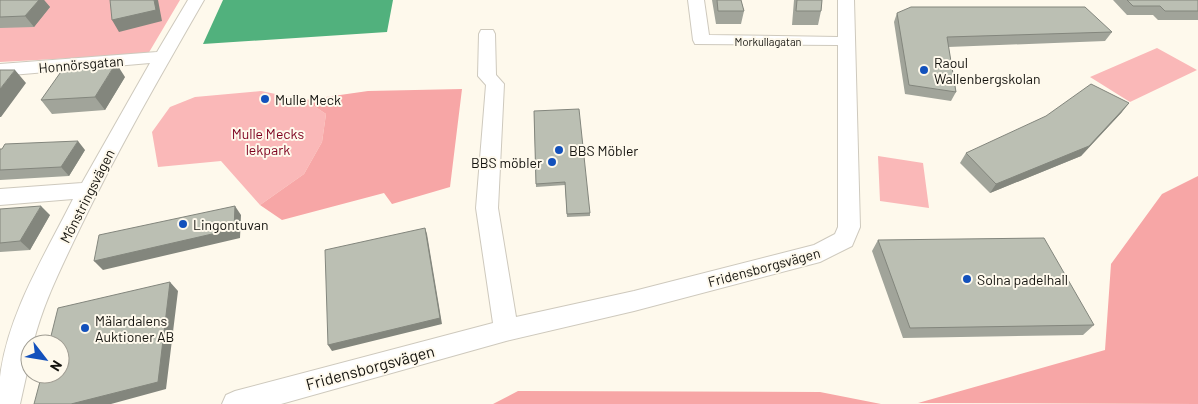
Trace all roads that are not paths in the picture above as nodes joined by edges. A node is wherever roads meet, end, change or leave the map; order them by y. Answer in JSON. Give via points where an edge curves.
{"nodes":[{"id":1,"x":196,"y":0,"type":"edge"},
{"id":2,"x":696,"y":0,"type":"edge"},
{"id":3,"x":846,"y":0,"type":"edge"},
{"id":4,"x":487,"y":34,"type":"dead end"},
{"id":5,"x":834,"y":41,"type":"dead end"},
{"id":6,"x":163,"y":57,"type":"junction"},
{"id":7,"x":0,"y":70,"type":"edge"},
{"id":8,"x":88,"y":190,"type":"junction"},
{"id":9,"x":0,"y":197,"type":"edge"},
{"id":10,"x":506,"y":330,"type":"junction"},
{"id":11,"x":7,"y":404,"type":"edge"},
{"id":12,"x":234,"y":404,"type":"edge"}],
"edges":[{"from":1,"to":6,"type":"street","name":"Mönstringsvägen"},
{"from":2,"to":5,"type":"street","name":"Morkullagatan","via":[[701,40]]},
{"from":3,"to":10,"type":"street","name":"Fridensborgsvägen","via":[[849,227],[844,240],[820,253]]},
{"from":4,"to":10,"type":"street","via":[[487,76],[495,84],[487,208]]},
{"from":6,"to":7,"type":"street","name":"Honnörsgatan"},
{"from":6,"to":8,"type":"street","name":"Mönstringsvägen"},
{"from":8,"to":9,"type":"street"},
{"from":8,"to":11,"type":"street","name":"Mönstringsvägen","via":[[34,300]]},
{"from":10,"to":12,"type":"street","name":"Fridensborgsvägen"}]}
